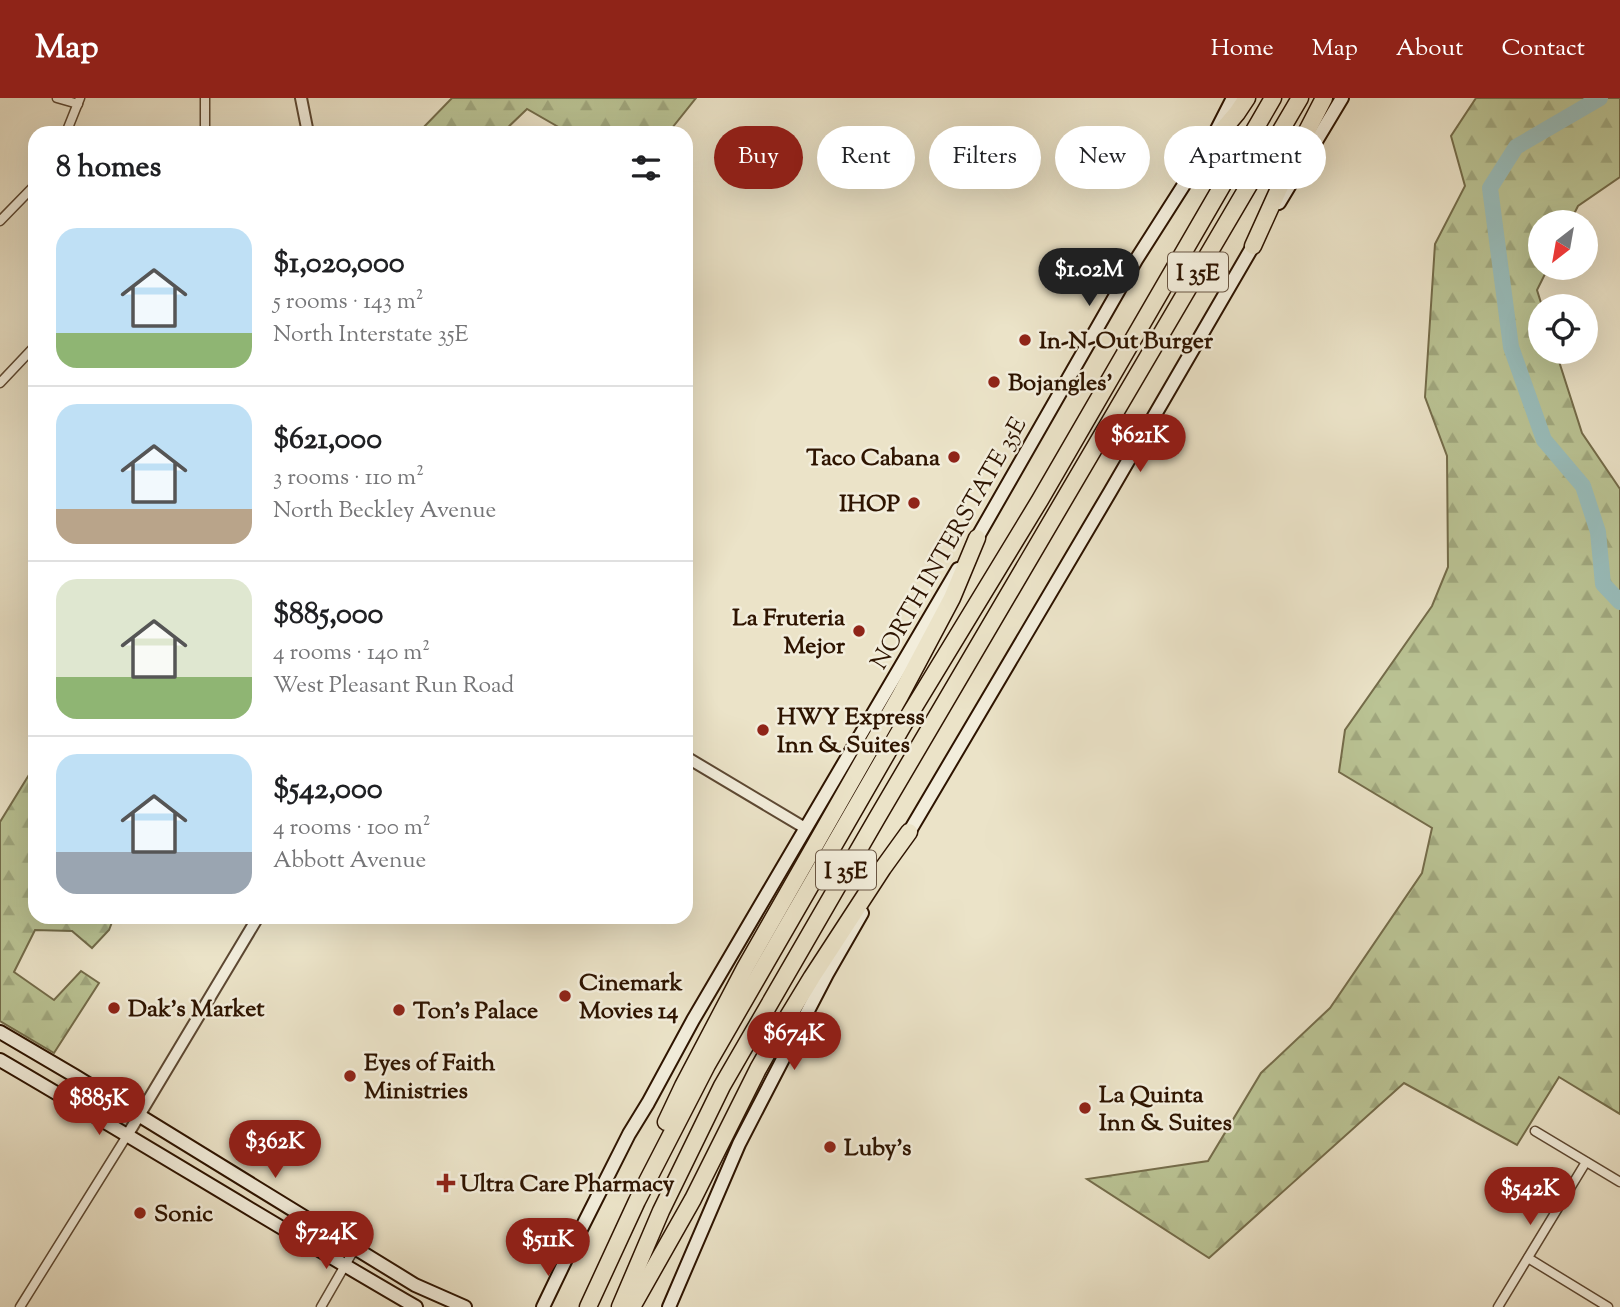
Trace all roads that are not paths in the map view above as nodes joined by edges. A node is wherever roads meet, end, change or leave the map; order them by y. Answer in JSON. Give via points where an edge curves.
{"nodes":[{"id":1,"x":57,"y":98,"type":"edge"},
{"id":2,"x":205,"y":98,"type":"edge"},
{"id":3,"x":301,"y":98,"type":"edge"},
{"id":4,"x":1233,"y":98,"type":"edge"},
{"id":5,"x":1247,"y":98,"type":"edge"},
{"id":6,"x":1273,"y":98,"type":"edge"},
{"id":7,"x":1300,"y":98,"type":"edge"},
{"id":8,"x":1324,"y":98,"type":"edge"},
{"id":9,"x":1342,"y":98,"type":"edge"},
{"id":10,"x":79,"y":101,"type":"edge"},
{"id":11,"x":69,"y":126,"type":"edge"},
{"id":12,"x":205,"y":126,"type":"edge"},
{"id":13,"x":307,"y":126,"type":"edge"},
{"id":14,"x":1219,"y":126,"type":"edge"},
{"id":15,"x":1226,"y":126,"type":"edge"},
{"id":16,"x":1181,"y":189,"type":"edge"},
{"id":17,"x":28,"y":192,"type":"edge"},
{"id":18,"x":0,"y":221,"type":"edge"},
{"id":19,"x":1253,"y":246,"type":"junction"},
{"id":20,"x":28,"y":353,"type":"edge"},
{"id":21,"x":1,"y":378,"type":"edge"},
{"id":22,"x":978,"y":538,"type":"junction"},
{"id":23,"x":693,"y":761,"type":"edge"},
{"id":24,"x":805,"y":828,"type":"junction"},
{"id":25,"x":909,"y":832,"type":"junction"},
{"id":26,"x":254,"y":924,"type":"edge"},
{"id":27,"x":0,"y":1032,"type":"edge"},
{"id":28,"x":0,"y":1059,"type":"edge"},
{"id":29,"x":139,"y":1115,"type":"junction"},
{"id":30,"x":1535,"y":1131,"type":"dead end"},
{"id":31,"x":128,"y":1134,"type":"junction"},
{"id":32,"x":1586,"y":1161,"type":"junction"},
{"id":33,"x":1620,"y":1182,"type":"edge"},
{"id":34,"x":637,"y":1200,"type":"junction"},
{"id":35,"x":355,"y":1248,"type":"junction"},
{"id":36,"x":568,"y":1255,"type":"junction"},
{"id":37,"x":1528,"y":1258,"type":"junction"},
{"id":38,"x":345,"y":1267,"type":"junction"},
{"id":39,"x":20,"y":1307,"type":"edge"},
{"id":40,"x":321,"y":1307,"type":"edge"},
{"id":41,"x":416,"y":1307,"type":"edge"},
{"id":42,"x":465,"y":1307,"type":"edge"},
{"id":43,"x":543,"y":1307,"type":"edge"},
{"id":44,"x":553,"y":1307,"type":"edge"},
{"id":45,"x":588,"y":1307,"type":"edge"},
{"id":46,"x":620,"y":1307,"type":"edge"},
{"id":47,"x":632,"y":1307,"type":"edge"},
{"id":48,"x":669,"y":1307,"type":"edge"},
{"id":49,"x":1498,"y":1307,"type":"edge"},
{"id":50,"x":1608,"y":1307,"type":"edge"}],
"edges":[{"from":1,"to":10,"type":"street"},
{"from":2,"to":12,"type":"street"},
{"from":3,"to":13,"type":"street"},
{"from":4,"to":14,"type":"main road","name":"NORTH INTERSTATE 35E"},
{"from":5,"to":15,"type":"highway"},
{"from":6,"to":34,"type":"highway","number":"I 35E","via":[[748,993]]},
{"from":7,"to":46,"type":"highway","number":"I 35E","via":[[722,1086]]},
{"from":8,"to":19,"type":"highway"},
{"from":9,"to":19,"type":"main road"},
{"from":10,"to":11,"type":"street"},
{"from":16,"to":22,"type":"main road","name":"NORTH INTERSTATE 35E"},
{"from":17,"to":18,"type":"street"},
{"from":19,"to":25,"type":"main road"},
{"from":20,"to":21,"type":"street"},
{"from":22,"to":24,"type":"main road","name":"NORTH INTERSTATE 35E"},
{"from":22,"to":34,"type":"highway","via":[[901,696],[718,1017],[653,1150]]},
{"from":23,"to":24,"type":"street"},
{"from":24,"to":36,"type":"main road","name":"NORTH INTERSTATE 35E","via":[[629,1134]]},
{"from":25,"to":47,"type":"highway","via":[[784,1023]]},
{"from":25,"to":48,"type":"main road","via":[[827,974],[739,1143]]},
{"from":26,"to":29,"type":"street"},
{"from":27,"to":29,"type":"main road"},
{"from":28,"to":31,"type":"main road"},
{"from":29,"to":31,"type":"street"},
{"from":29,"to":35,"type":"main road"},
{"from":30,"to":32,"type":"street"},
{"from":31,"to":38,"type":"main road"},
{"from":31,"to":39,"type":"street"},
{"from":32,"to":33,"type":"street"},
{"from":32,"to":37,"type":"street"},
{"from":34,"to":45,"type":"highway","number":"I 35E"},
{"from":35,"to":38,"type":"street"},
{"from":35,"to":42,"type":"main road","via":[[415,1285]]},
{"from":36,"to":43,"type":"main road","name":"NORTH INTERSTATE 35E"},
{"from":36,"to":44,"type":"main road","via":[[566,1277]]},
{"from":37,"to":49,"type":"street"},
{"from":37,"to":50,"type":"street"},
{"from":38,"to":40,"type":"street"},
{"from":38,"to":41,"type":"main road"}]}
